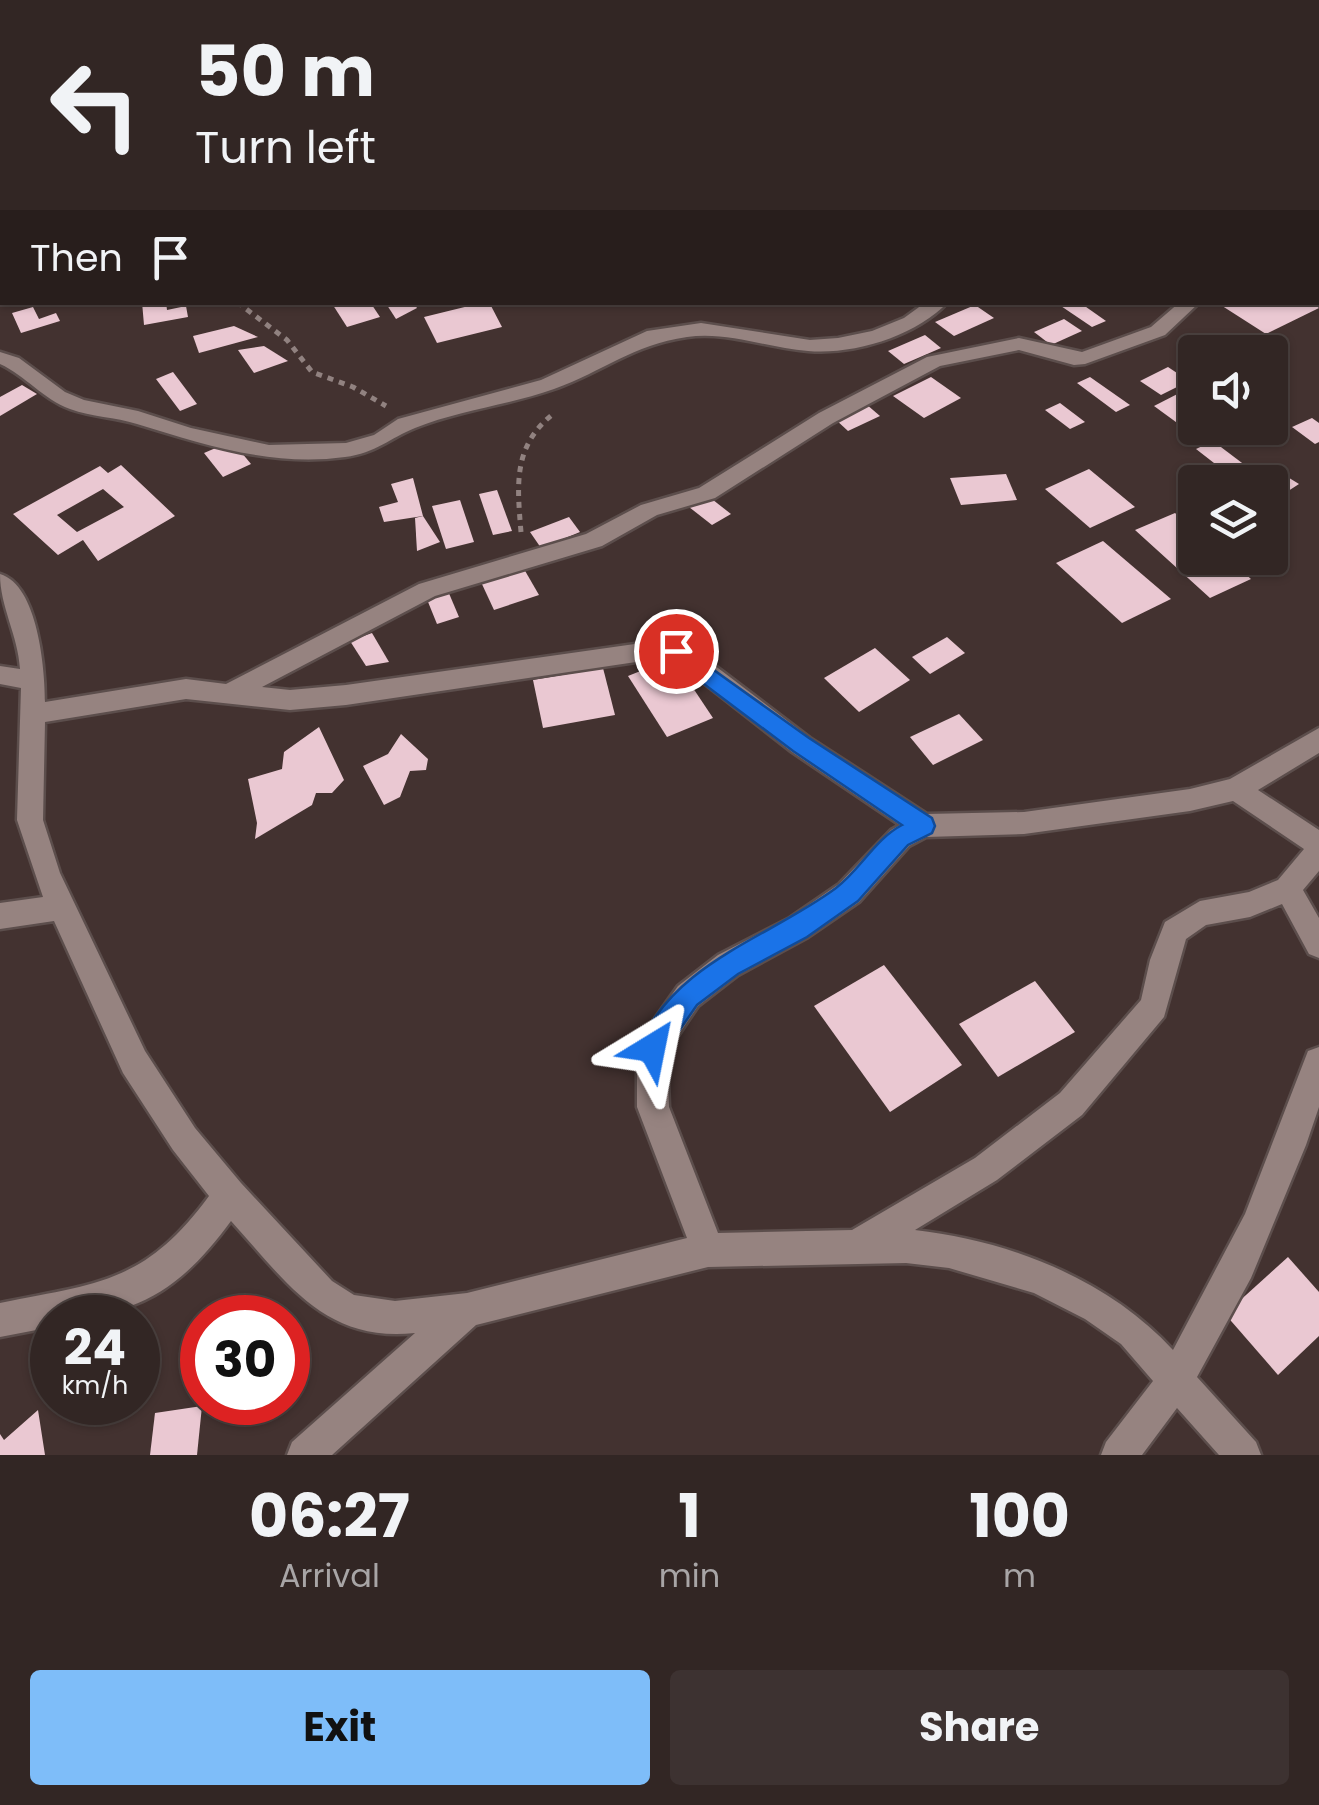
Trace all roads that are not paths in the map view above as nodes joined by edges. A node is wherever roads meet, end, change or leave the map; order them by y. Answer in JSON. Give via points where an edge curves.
{"nodes":[{"id":1,"x":935,"y":305,"type":"edge"},
{"id":2,"x":1188,"y":305,"type":"edge"},
{"id":3,"x":0,"y":358,"type":"edge"},
{"id":4,"x":0,"y":582,"type":"edge"},
{"id":5,"x":0,"y":675,"type":"edge"},
{"id":6,"x":33,"y":681,"type":"junction"},
{"id":7,"x":231,"y":692,"type":"junction"},
{"id":8,"x":32,"y":714,"type":"junction"},
{"id":9,"x":1319,"y":738,"type":"edge"},
{"id":10,"x":1236,"y":789,"type":"junction"},
{"id":11,"x":923,"y":826,"type":"junction"},
{"id":12,"x":1319,"y":847,"type":"edge"},
{"id":13,"x":1288,"y":889,"type":"junction"},
{"id":14,"x":61,"y":907,"type":"junction"},
{"id":15,"x":0,"y":916,"type":"edge"},
{"id":16,"x":1319,"y":945,"type":"edge"},
{"id":17,"x":1319,"y":1062,"type":"edge"},
{"id":18,"x":229,"y":1195,"type":"junction"},
{"id":19,"x":708,"y":1250,"type":"junction"},
{"id":20,"x":852,"y":1250,"type":"junction"},
{"id":21,"x":467,"y":1310,"type":"junction"},
{"id":22,"x":0,"y":1320,"type":"edge"},
{"id":23,"x":1174,"y":1381,"type":"junction"},
{"id":24,"x":306,"y":1455,"type":"edge"},
{"id":25,"x":1119,"y":1455,"type":"edge"},
{"id":26,"x":1243,"y":1455,"type":"edge"}],
"edges":[{"from":1,"to":3,"type":"street","via":[[877,336],[838,344],[810,346],[701,329],[662,333],[548,384],[405,424],[360,449],[269,452],[187,434],[79,405]]},
{"from":2,"to":7,"type":"street","via":[[1158,330],[1085,358],[1019,344],[934,361],[826,418],[720,487],[649,510],[594,540],[427,590]]},
{"from":4,"to":6,"type":"street","via":[[30,644]]},
{"from":5,"to":6,"type":"street"},
{"from":6,"to":8,"type":"street"},
{"from":7,"to":8,"type":"street","via":[[171,690]]},
{"from":7,"to":11,"type":"street","via":[[290,700],[346,696],[663,648],[685,656]]},
{"from":8,"to":14,"type":"street","via":[[30,820]]},
{"from":9,"to":10,"type":"street"},
{"from":10,"to":11,"type":"street","via":[[1024,822]]},
{"from":10,"to":12,"type":"street"},
{"from":11,"to":19,"type":"street","via":[[900,838],[849,893],[688,996],[652,1048],[652,1107]]},
{"from":12,"to":13,"type":"street"},
{"from":13,"to":16,"type":"street"},
{"from":13,"to":20,"type":"street","via":[[1200,914],[1175,931],[1154,1008],[1072,1104],[986,1170]]},
{"from":14,"to":15,"type":"street"},
{"from":14,"to":18,"type":"street","via":[[134,1062]]},
{"from":17,"to":23,"type":"street","via":[[1246,1251]]},
{"from":18,"to":21,"type":"street","via":[[320,1293],[349,1311],[395,1318]]},
{"from":18,"to":22,"type":"street","via":[[161,1272],[129,1290]]},
{"from":19,"to":20,"type":"street"},
{"from":19,"to":21,"type":"street"},
{"from":20,"to":23,"type":"street","via":[[950,1251],[1040,1278],[1134,1332]]},
{"from":21,"to":24,"type":"street"},
{"from":23,"to":25,"type":"street"},
{"from":23,"to":26,"type":"street"}]}
